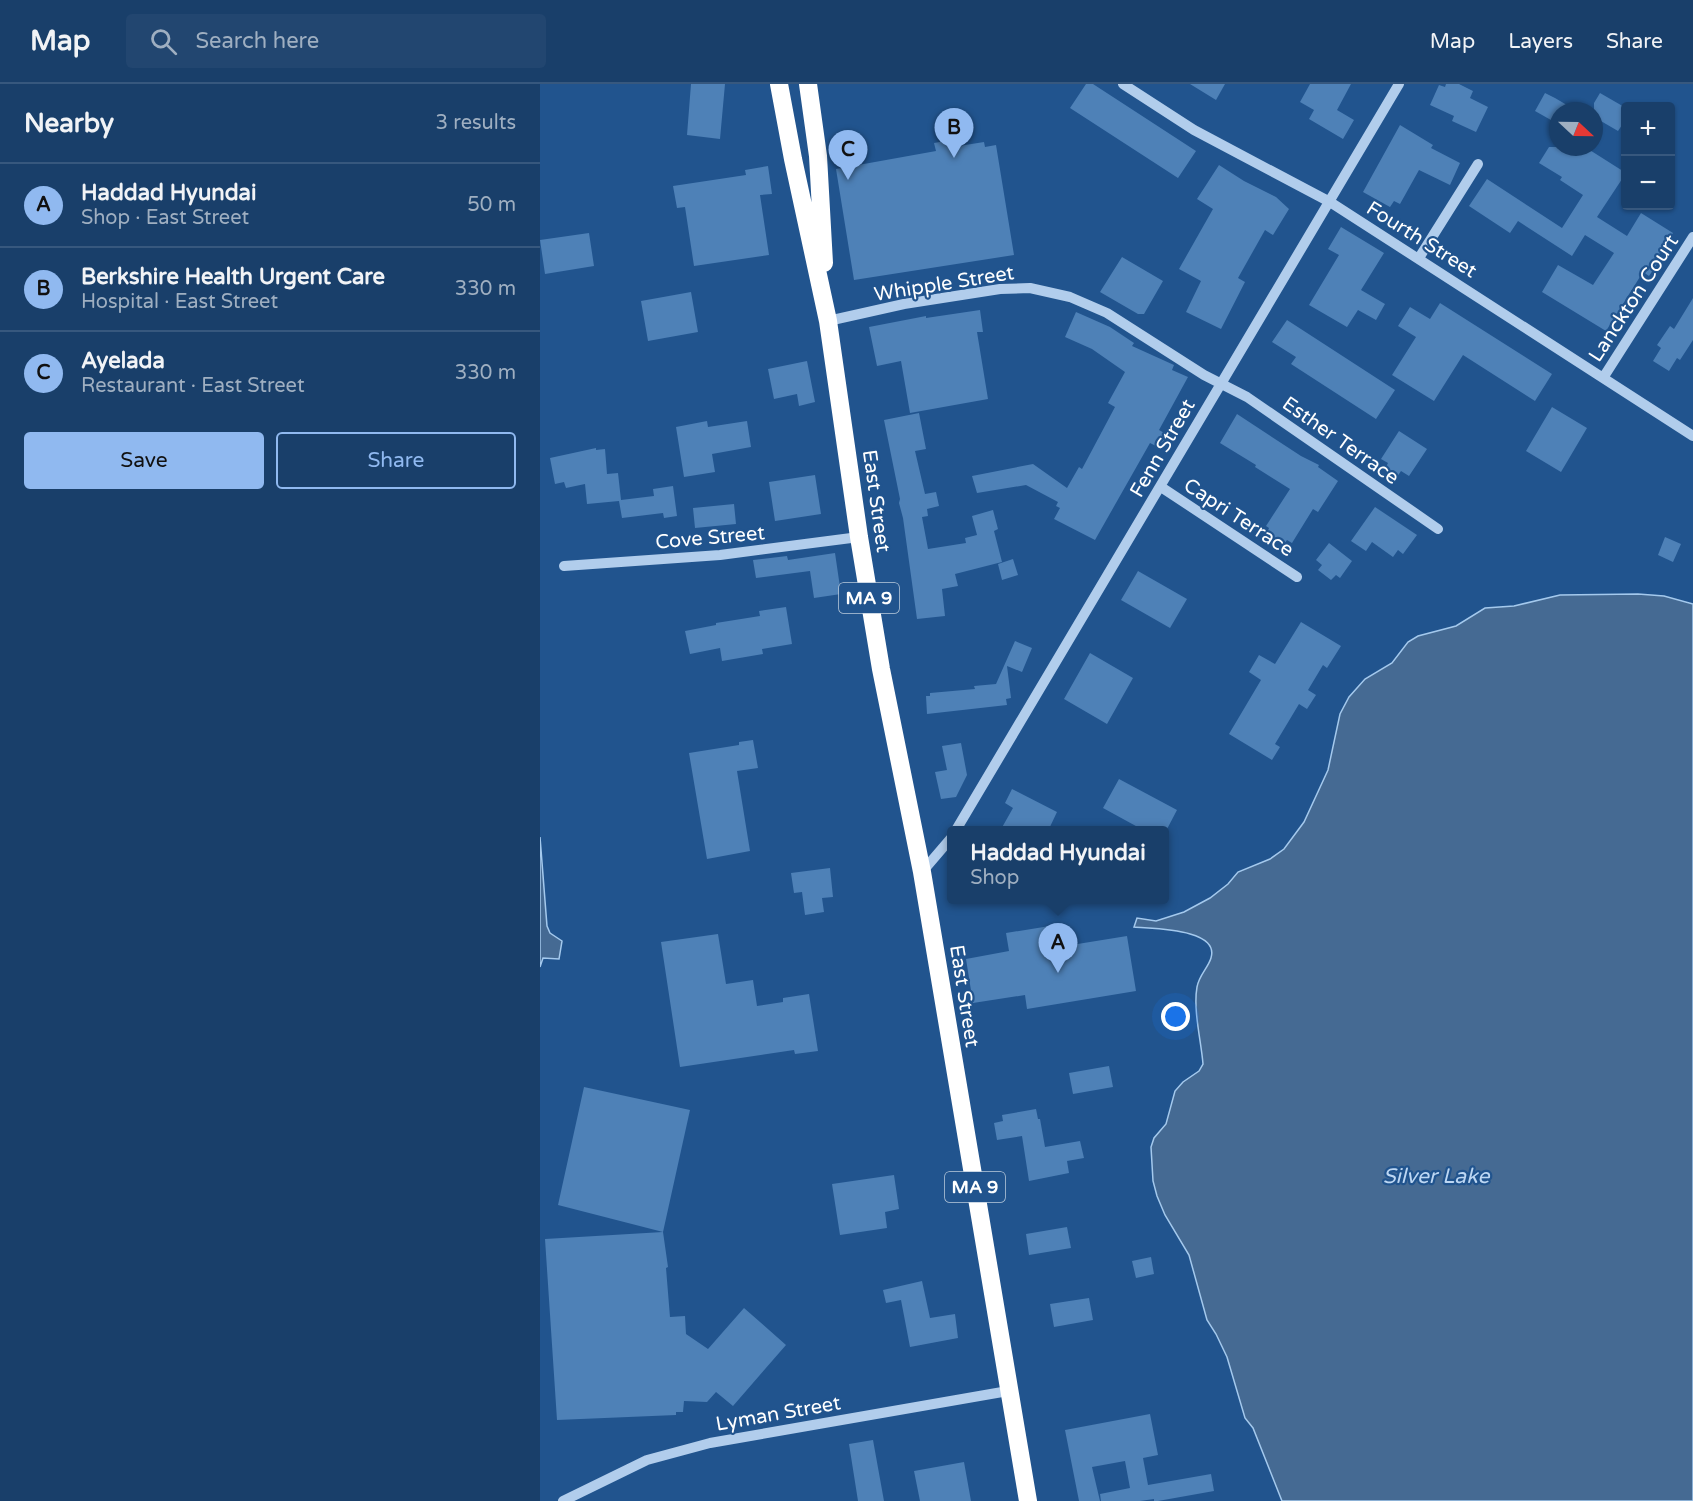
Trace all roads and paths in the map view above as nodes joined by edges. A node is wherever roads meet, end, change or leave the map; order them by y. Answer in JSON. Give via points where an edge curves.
{"nodes":[{"id":1,"x":779,"y":84,"type":"edge"},
{"id":2,"x":808,"y":84,"type":"edge"},
{"id":3,"x":1123,"y":84,"type":"edge"},
{"id":4,"x":1399,"y":84,"type":"edge"},
{"id":5,"x":1478,"y":164,"type":"dead end"},
{"id":6,"x":1330,"y":202,"type":"junction"},
{"id":7,"x":1693,"y":237,"type":"edge"},
{"id":8,"x":1419,"y":258,"type":"junction"},
{"id":9,"x":828,"y":321,"type":"junction"},
{"id":10,"x":1603,"y":378,"type":"junction"},
{"id":11,"x":1221,"y":383,"type":"junction"},
{"id":12,"x":1693,"y":436,"type":"edge"},
{"id":13,"x":1161,"y":487,"type":"junction"},
{"id":14,"x":1438,"y":529,"type":"dead end"},
{"id":15,"x":859,"y":537,"type":"junction"},
{"id":16,"x":564,"y":566,"type":"dead end"},
{"id":17,"x":1297,"y":577,"type":"dead end"},
{"id":18,"x":959,"y":826,"type":"edge"},
{"id":19,"x":947,"y":842,"type":"edge"},
{"id":20,"x":922,"y":872,"type":"junction"},
{"id":21,"x":1008,"y":1390,"type":"junction"},
{"id":22,"x":563,"y":1501,"type":"edge"},
{"id":23,"x":1028,"y":1501,"type":"edge"}],
"edges":[{"from":1,"to":9,"type":"highway","name":"East Street","number":"MA 9"},
{"from":2,"to":9,"type":"highway","name":"East Street","number":"MA 9","via":[[818,156]]},
{"from":3,"to":6,"type":"street","name":"Fourth Street","via":[[1194,130]]},
{"from":4,"to":6,"type":"street","name":"Fenn Street"},
{"from":5,"to":8,"type":"street"},
{"from":6,"to":8,"type":"street","name":"Fourth Street"},
{"from":6,"to":11,"type":"street","name":"Fenn Street"},
{"from":7,"to":10,"type":"street","name":"Lanckton Court"},
{"from":8,"to":10,"type":"street","name":"Fourth Street"},
{"from":9,"to":11,"type":"street","name":"Whipple Street","via":[[904,304],[1030,288],[1070,297],[1107,313]]},
{"from":9,"to":15,"type":"highway","name":"East Street","number":"MA 9"},
{"from":10,"to":12,"type":"street","name":"Fourth Street"},
{"from":11,"to":13,"type":"street","name":"Fenn Street"},
{"from":11,"to":14,"type":"street","name":"Esther Terrace","via":[[1276,416]]},
{"from":13,"to":17,"type":"street","name":"Capri Terrace"},
{"from":13,"to":18,"type":"street","name":"Fenn Street"},
{"from":15,"to":16,"type":"street","name":"Cove Street","via":[[720,555]]},
{"from":15,"to":20,"type":"highway","name":"East Street","number":"MA 9"},
{"from":19,"to":20,"type":"street"},
{"from":20,"to":21,"type":"highway","name":"East Street","number":"MA 9"},
{"from":21,"to":22,"type":"street","name":"Lyman Street","via":[[664,1454]]},
{"from":21,"to":23,"type":"highway","name":"East Street","number":"MA 9"}]}
